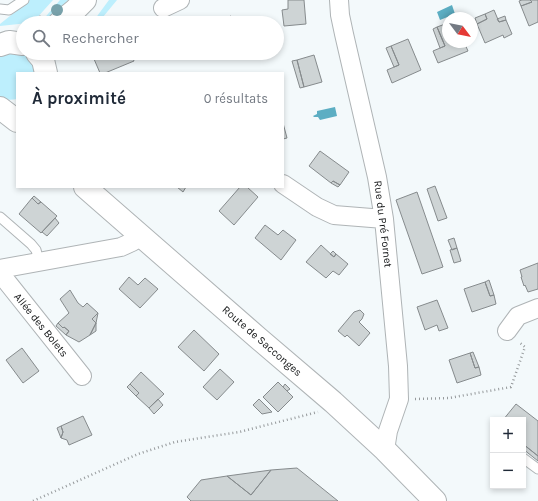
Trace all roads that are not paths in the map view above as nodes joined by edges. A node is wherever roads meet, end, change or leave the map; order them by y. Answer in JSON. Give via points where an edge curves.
{"nodes":[{"id":1,"x":24,"y":0,"type":"edge"},
{"id":2,"x":180,"y":0,"type":"edge"},
{"id":3,"x":339,"y":0,"type":"edge"},
{"id":4,"x":163,"y":8,"type":"dead end"},
{"id":5,"x":0,"y":9,"type":"edge"},
{"id":6,"x":16,"y":43,"type":"edge"},
{"id":7,"x":0,"y":45,"type":"edge"},
{"id":8,"x":0,"y":108,"type":"edge"},
{"id":9,"x":16,"y":109,"type":"edge"},
{"id":10,"x":16,"y":120,"type":"edge"},
{"id":11,"x":284,"y":185,"type":"edge"},
{"id":12,"x":86,"y":188,"type":"edge"},
{"id":13,"x":107,"y":188,"type":"edge"},
{"id":14,"x":0,"y":217,"type":"edge"},
{"id":15,"x":384,"y":219,"type":"junction"},
{"id":16,"x":142,"y":236,"type":"junction"},
{"id":17,"x":39,"y":261,"type":"junction"},
{"id":18,"x":0,"y":269,"type":"edge"},
{"id":19,"x":0,"y":273,"type":"edge"},
{"id":20,"x":538,"y":308,"type":"edge"},
{"id":21,"x":507,"y":331,"type":"road end"},
{"id":22,"x":82,"y":376,"type":"dead end"},
{"id":23,"x":386,"y":441,"type":"junction"},
{"id":24,"x":526,"y":460,"type":"edge"},
{"id":25,"x":538,"y":469,"type":"edge"},
{"id":26,"x":436,"y":501,"type":"edge"}],
"edges":[{"from":1,"to":5,"type":"lane","via":[[10,10]]},
{"from":2,"to":4,"type":"street"},
{"from":3,"to":15,"type":"street","name":"Rue du Pré Fornet","via":[[340,15],[377,177]]},
{"from":6,"to":7,"type":"street"},
{"from":8,"to":9,"type":"street"},
{"from":8,"to":10,"type":"street"},
{"from":11,"to":15,"type":"street","via":[[334,215]]},
{"from":12,"to":16,"type":"street","name":"Route de Sacconges"},
{"from":13,"to":23,"type":"street","name":"Route de Sacconges","via":[[344,392]]},
{"from":14,"to":17,"type":"lane","via":[[31,244]]},
{"from":15,"to":23,"type":"street","name":"Rue du Pré Fornet","via":[[399,399]]},
{"from":16,"to":17,"type":"street","via":[[121,247]]},
{"from":16,"to":23,"type":"street","name":"Route de Sacconges","via":[[333,402]]},
{"from":17,"to":18,"type":"street"},
{"from":19,"to":22,"type":"street","name":"Allée des Bolets"},
{"from":20,"to":21,"type":"street","via":[[518,316]]},
{"from":23,"to":26,"type":"street","name":"Route de Sacconges","via":[[412,460]]},
{"from":24,"to":25,"type":"lane"}]}
